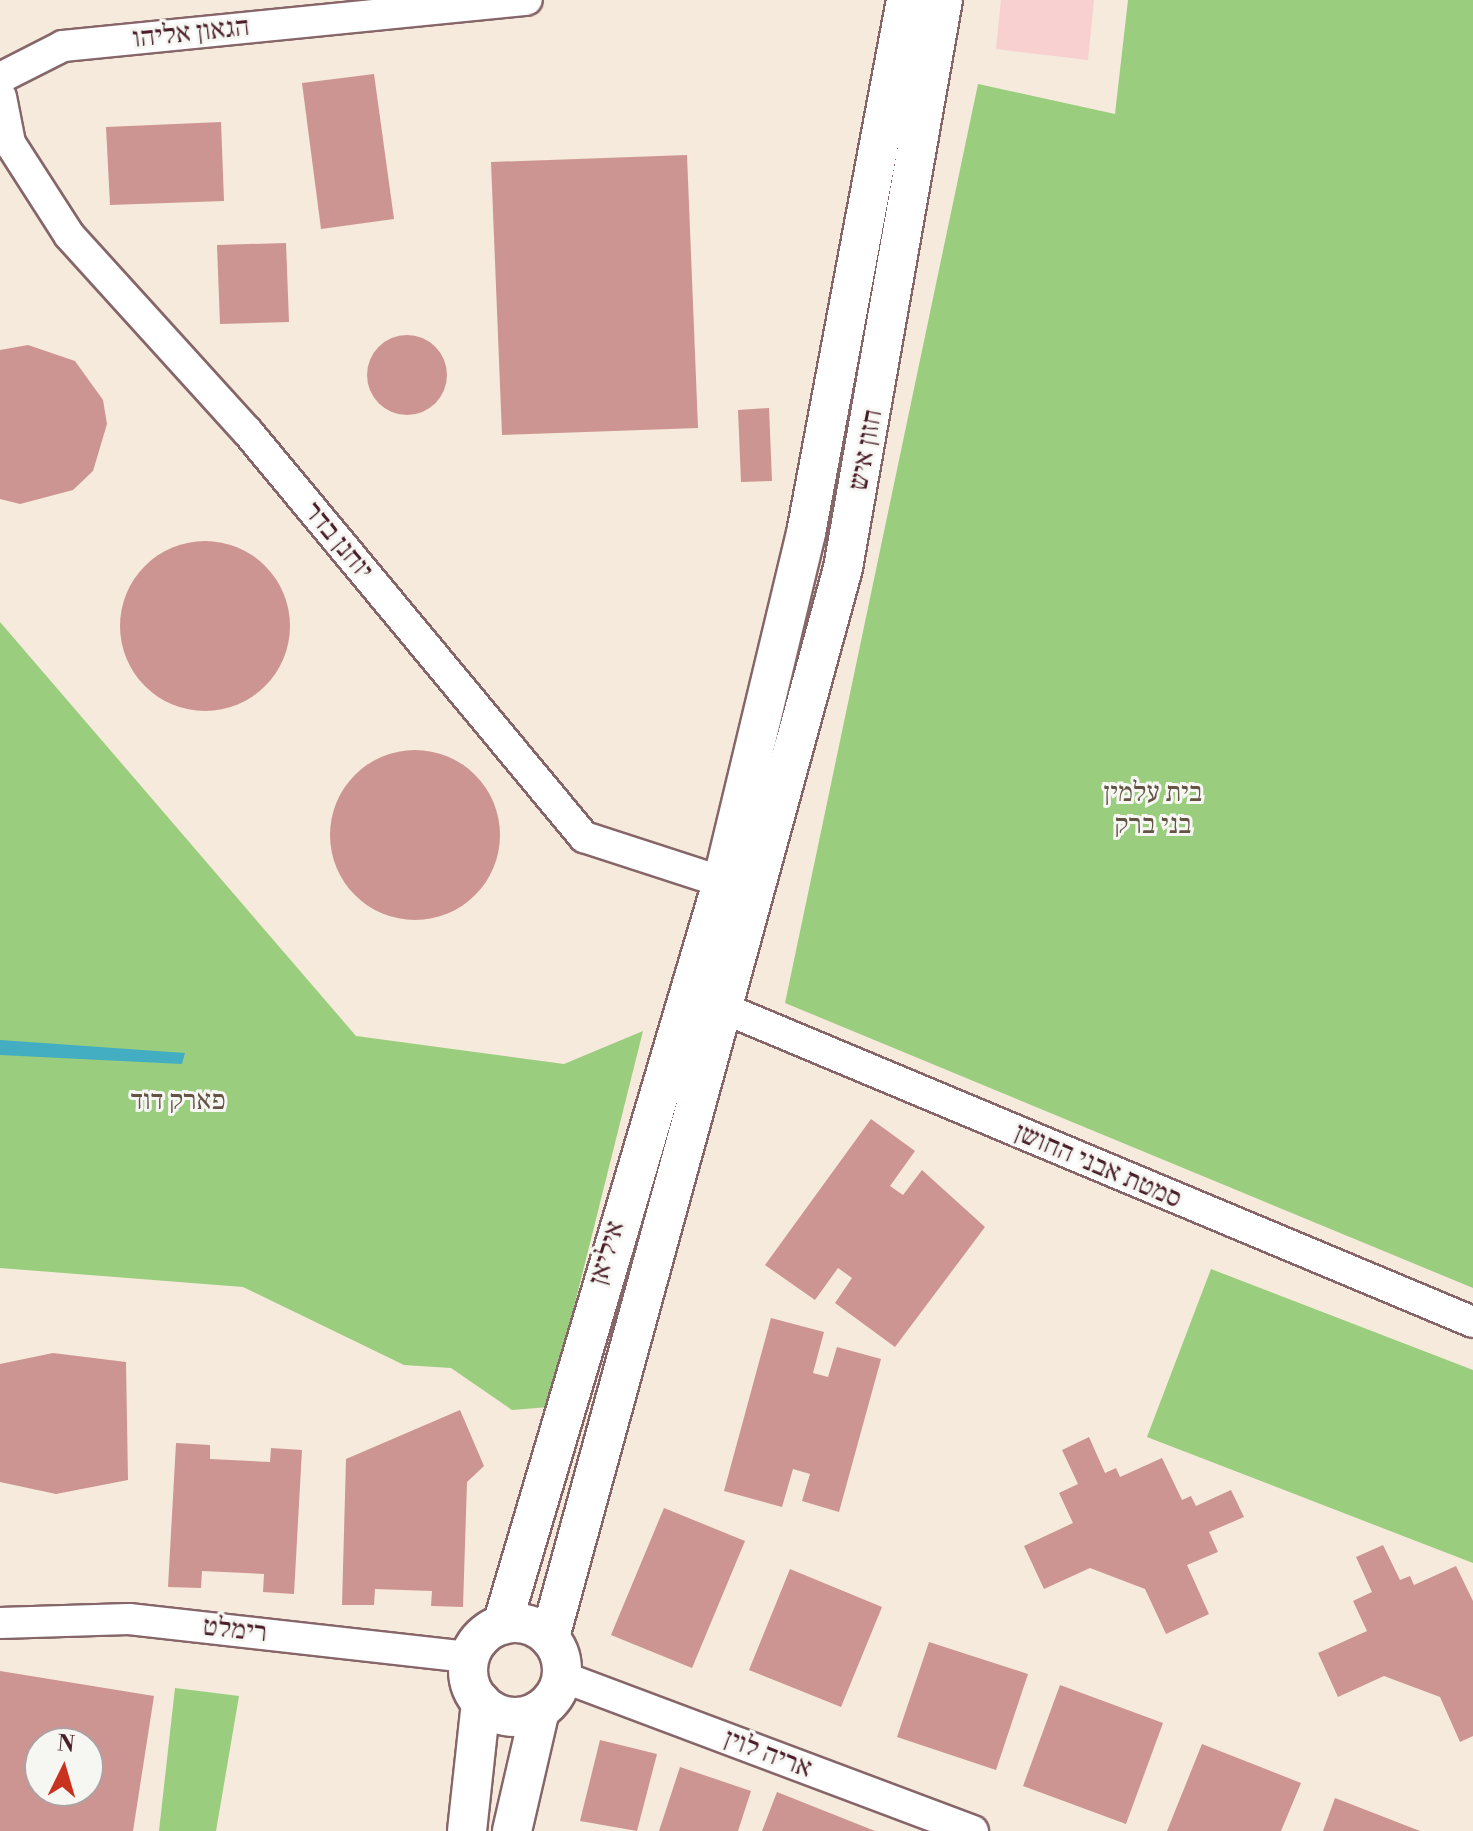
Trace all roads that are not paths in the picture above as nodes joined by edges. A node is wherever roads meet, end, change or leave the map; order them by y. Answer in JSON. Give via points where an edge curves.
{"nodes":[{"id":1,"x":527,"y":0,"type":"edge"},
{"id":2,"x":906,"y":0,"type":"edge"},
{"id":3,"x":943,"y":0,"type":"edge"},
{"id":4,"x":1,"y":83,"type":"edge"},
{"id":5,"x":738,"y":887,"type":"junction"},
{"id":6,"x":723,"y":1008,"type":"junction"},
{"id":7,"x":1473,"y":1322,"type":"edge"},
{"id":8,"x":0,"y":1623,"type":"edge"},
{"id":9,"x":502,"y":1625,"type":"junction"},
{"id":10,"x":550,"y":1637,"type":"junction"},
{"id":11,"x":470,"y":1657,"type":"junction"},
{"id":12,"x":563,"y":1677,"type":"junction"},
{"id":13,"x":481,"y":1702,"type":"junction"},
{"id":14,"x":540,"y":1710,"type":"junction"},
{"id":15,"x":467,"y":1831,"type":"edge"},
{"id":16,"x":512,"y":1831,"type":"edge"},
{"id":17,"x":973,"y":1831,"type":"edge"}],
"edges":[{"from":1,"to":4,"type":"street","name":"הגאון אליהו","via":[[63,46]]},
{"from":2,"to":5,"type":"street","name":"חזון איש"},
{"from":3,"to":5,"type":"street","name":"חזון איש","via":[[843,568]]},
{"from":4,"to":5,"type":"street","name":"יוחנן בדר","via":[[10,143],[69,235],[247,431],[584,837]]},
{"from":5,"to":6,"type":"street","name":"איליאן"},
{"from":5,"to":9,"type":"street","name":"איליאן"},
{"from":6,"to":7,"type":"street","name":"סמטת אבני החושן"},
{"from":6,"to":10,"type":"street","name":"איליאן"},
{"from":8,"to":11,"type":"street","name":"רימלט","via":[[129,1619]]},
{"from":9,"to":10,"type":"street","via":[[527,1624]]},
{"from":9,"to":11,"type":"street"},
{"from":10,"to":12,"type":"street"},
{"from":11,"to":13,"type":"street","via":[[470,1684]]},
{"from":12,"to":14,"type":"street"},
{"from":12,"to":17,"type":"street","name":"אריה לוין"},
{"from":13,"to":14,"type":"street","via":[[510,1718]]},
{"from":13,"to":15,"type":"street"},
{"from":14,"to":16,"type":"street"}]}
